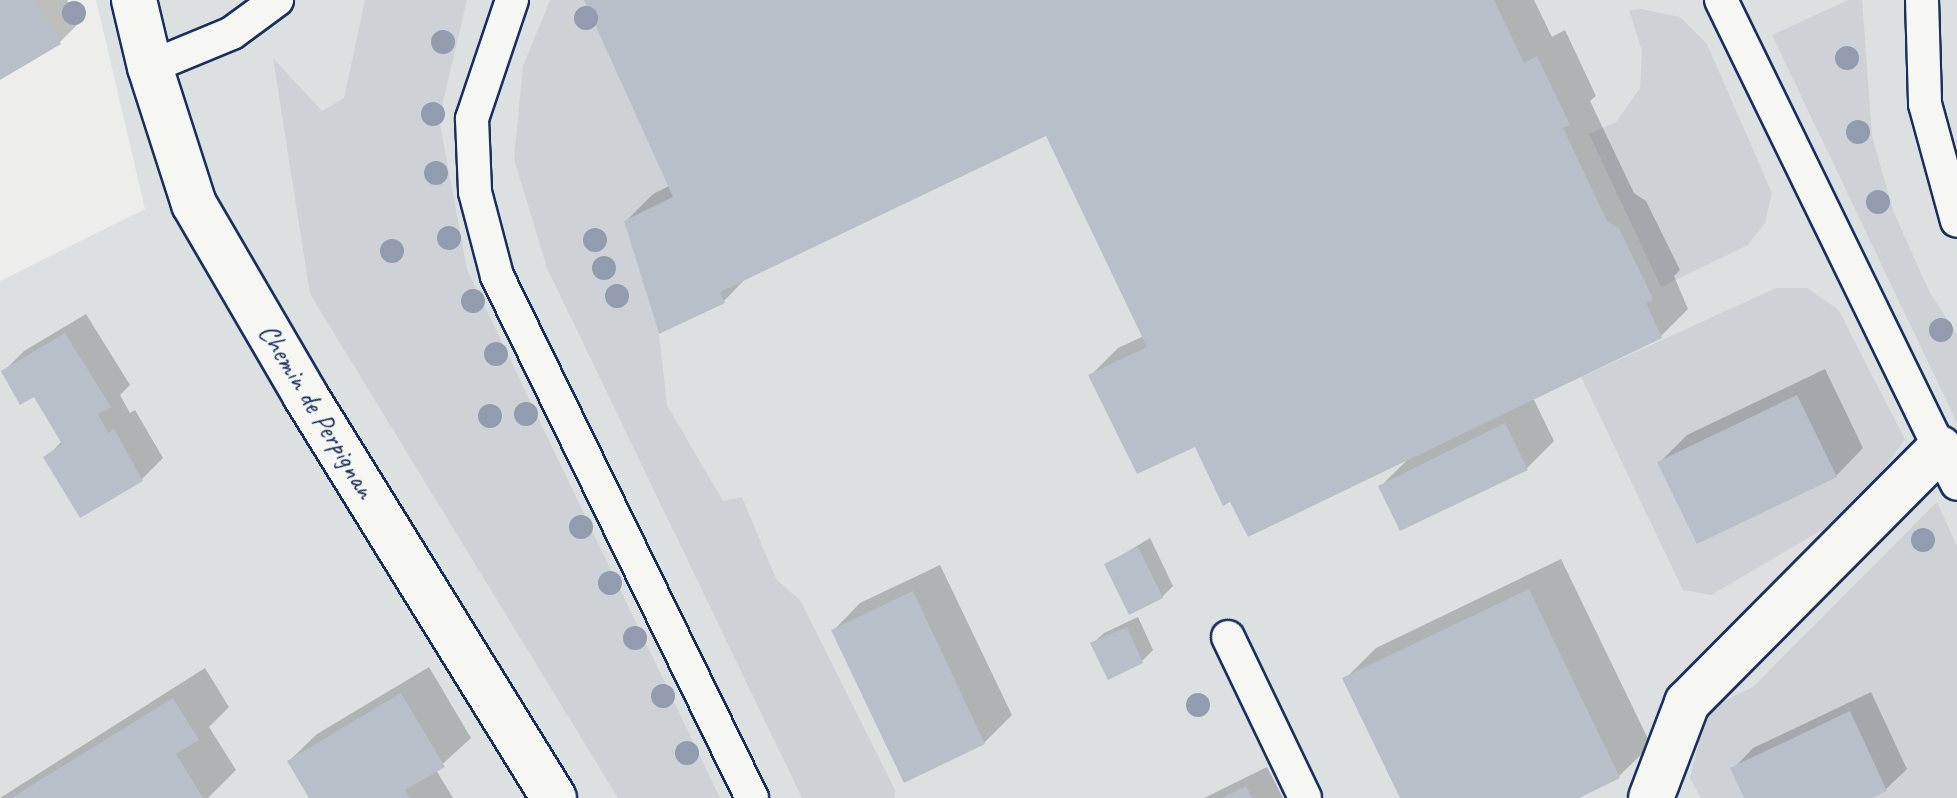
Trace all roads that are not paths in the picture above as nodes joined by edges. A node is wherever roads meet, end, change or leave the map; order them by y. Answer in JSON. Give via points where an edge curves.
{"nodes":[{"id":1,"x":134,"y":0,"type":"edge"},
{"id":2,"x":277,"y":0,"type":"edge"},
{"id":3,"x":512,"y":0,"type":"edge"},
{"id":4,"x":1721,"y":0,"type":"edge"},
{"id":5,"x":1922,"y":0,"type":"edge"},
{"id":6,"x":150,"y":67,"type":"junction"},
{"id":7,"x":1957,"y":221,"type":"edge"},
{"id":8,"x":1948,"y":466,"type":"edge"},
{"id":9,"x":1228,"y":637,"type":"dead end"},
{"id":10,"x":554,"y":798,"type":"edge"},
{"id":11,"x":752,"y":798,"type":"edge"},
{"id":12,"x":1305,"y":798,"type":"edge"},
{"id":13,"x":1651,"y":798,"type":"edge"}],
"edges":[{"from":1,"to":6,"type":"street","name":"Chemin de Perpignan"},
{"from":2,"to":6,"type":"lane","via":[[232,33]]},
{"from":3,"to":11,"type":"lane","via":[[472,119],[475,192],[497,276]]},
{"from":4,"to":8,"type":"lane"},
{"from":5,"to":7,"type":"lane","via":[[1925,104]]},
{"from":6,"to":10,"type":"street","name":"Chemin de Perpignan","via":[[194,204],[305,395]]},
{"from":8,"to":13,"type":"street","via":[[1687,703]]},
{"from":9,"to":12,"type":"lane"}]}
